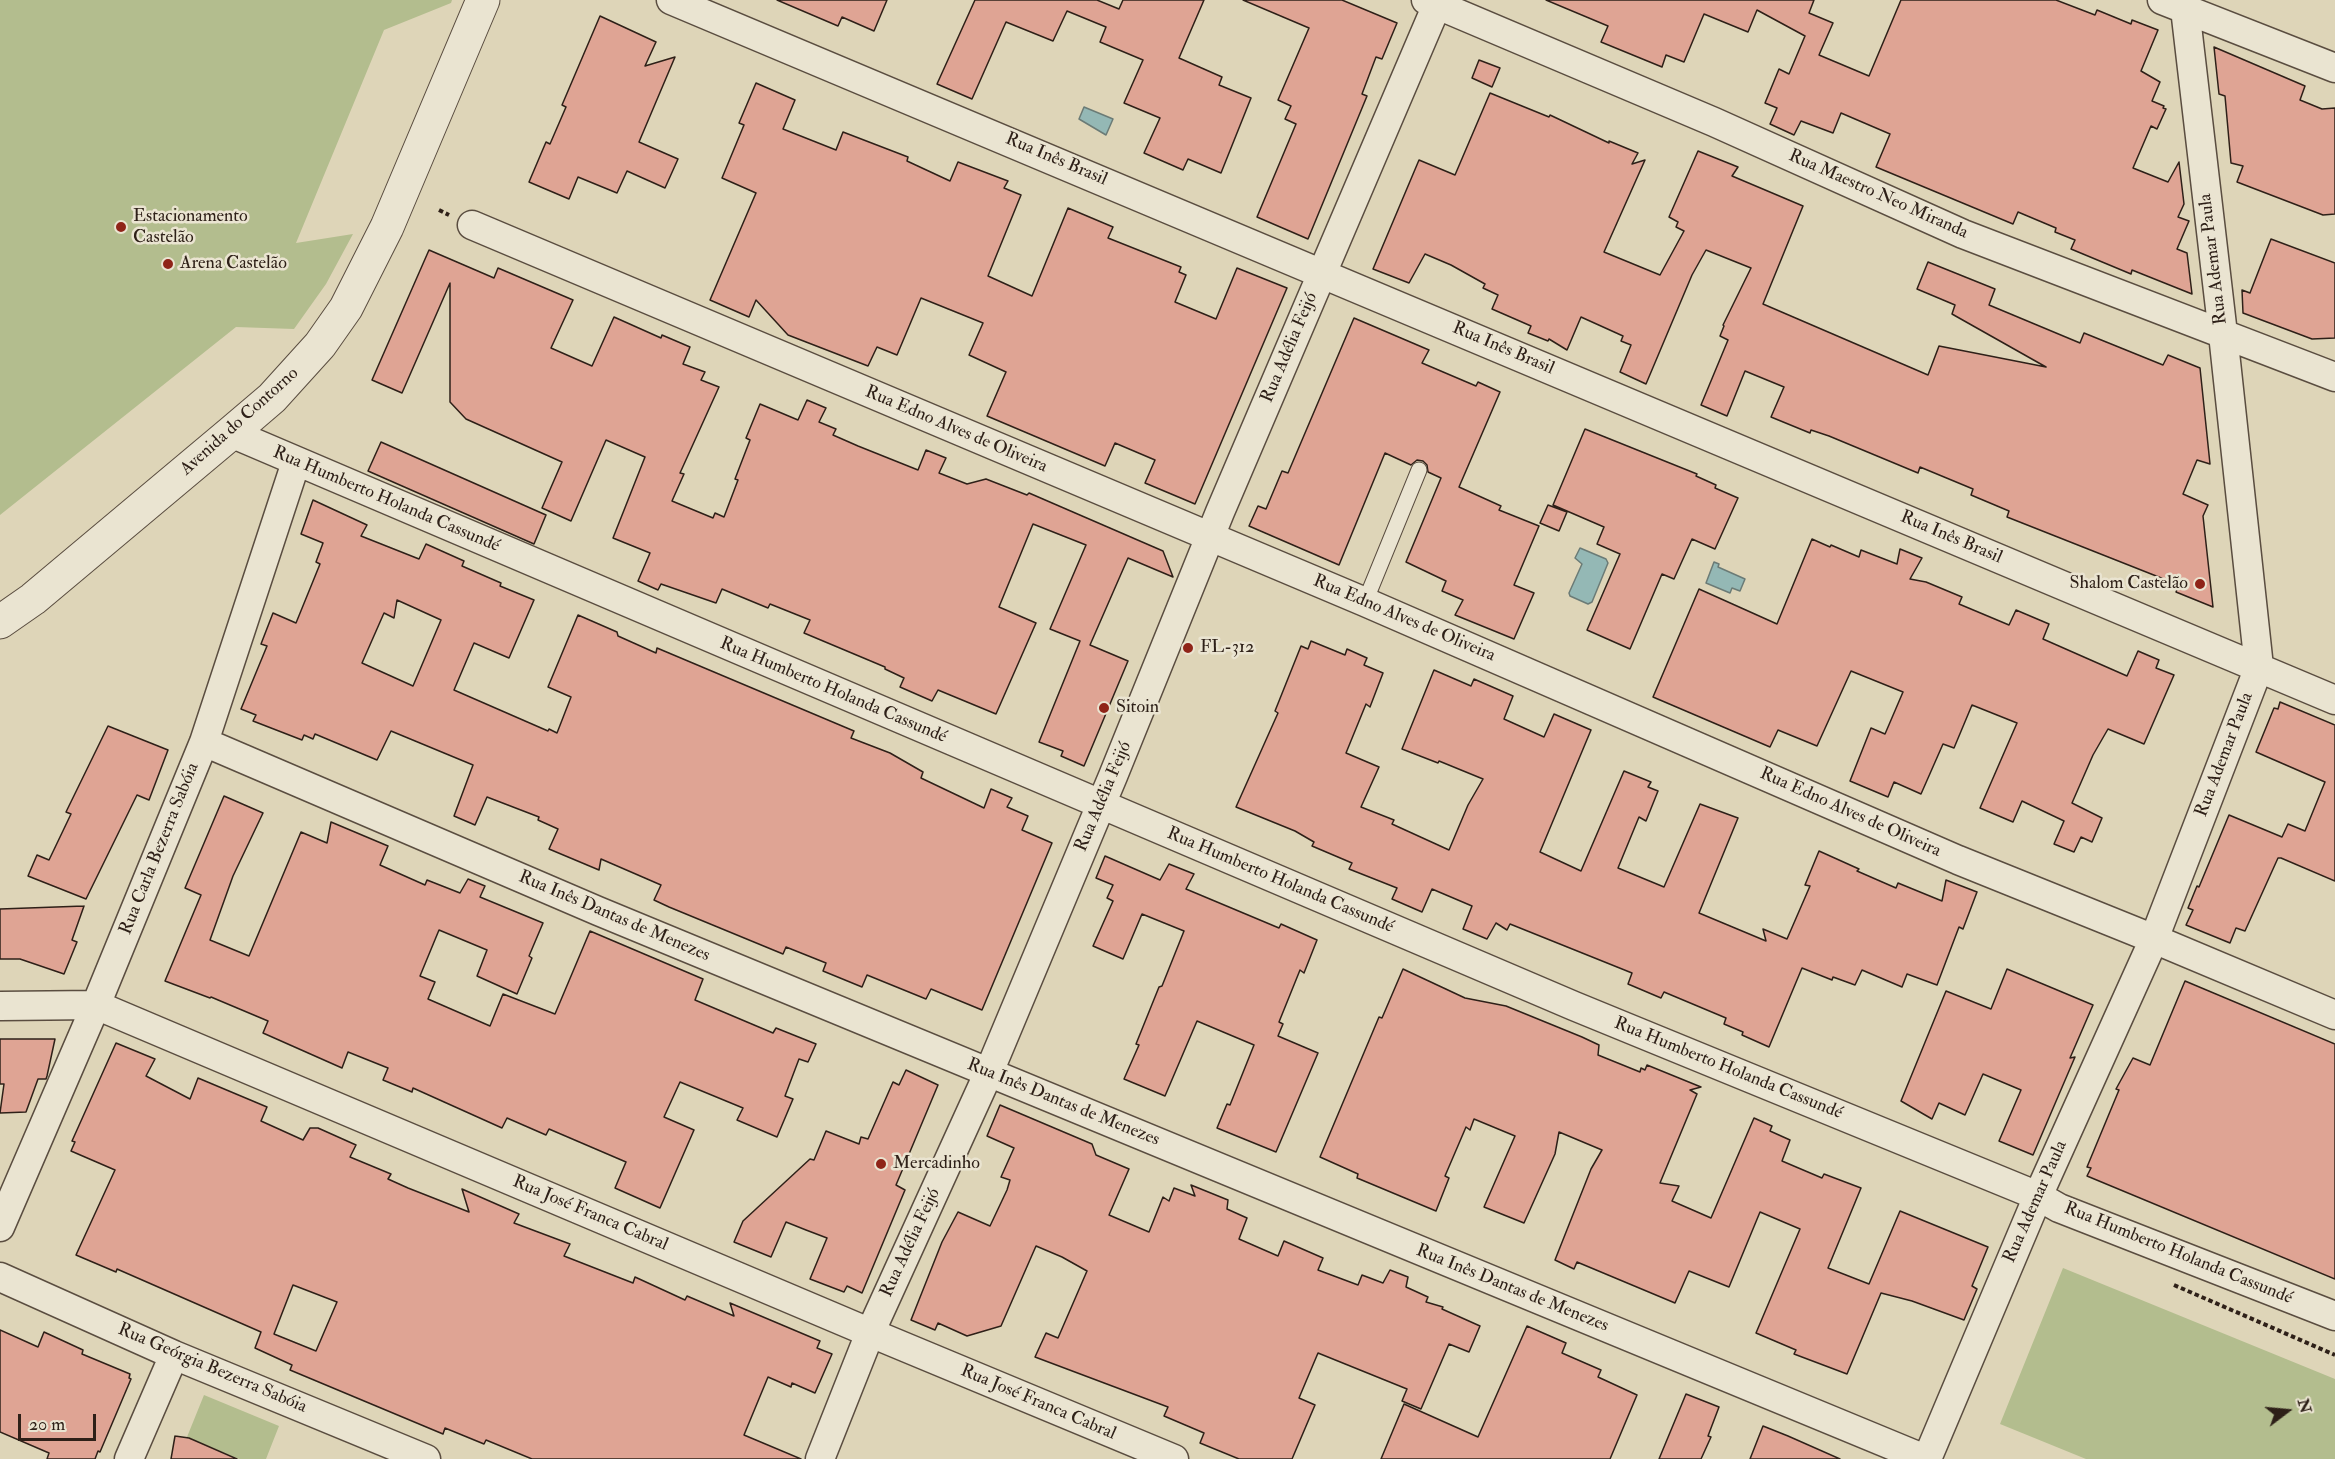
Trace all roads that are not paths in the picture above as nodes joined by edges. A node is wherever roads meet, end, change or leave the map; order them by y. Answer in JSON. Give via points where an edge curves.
{"nodes":[{"id":1,"x":483,"y":0,"type":"edge"},
{"id":2,"x":671,"y":0,"type":"edge"},
{"id":3,"x":1434,"y":2,"type":"edge"},
{"id":4,"x":2177,"y":3,"type":"edge"},
{"id":5,"x":2335,"y":68,"type":"edge"},
{"id":6,"x":472,"y":225,"type":"dead end"},
{"id":7,"x":1322,"y":272,"type":"junction"},
{"id":8,"x":2223,"y":334,"type":"junction"},
{"id":9,"x":2335,"y":377,"type":"edge"},
{"id":10,"x":231,"y":433,"type":"junction"},
{"id":11,"x":296,"y":462,"type":"junction"},
{"id":12,"x":1419,"y":470,"type":"dead end"},
{"id":13,"x":1210,"y":536,"type":"junction"},
{"id":14,"x":1365,"y":602,"type":"junction"},
{"id":15,"x":0,"y":622,"type":"edge"},
{"id":16,"x":2259,"y":668,"type":"junction"},
{"id":17,"x":2335,"y":700,"type":"edge"},
{"id":18,"x":204,"y":742,"type":"junction"},
{"id":19,"x":1101,"y":805,"type":"junction"},
{"id":20,"x":2154,"y":939,"type":"junction"},
{"id":21,"x":96,"y":1005,"type":"junction"},
{"id":22,"x":0,"y":1006,"type":"edge"},
{"id":23,"x":2335,"y":1015,"type":"edge"},
{"id":24,"x":989,"y":1072,"type":"junction"},
{"id":25,"x":2038,"y":1196,"type":"junction"},
{"id":26,"x":0,"y":1227,"type":"edge"},
{"id":27,"x":0,"y":1277,"type":"edge"},
{"id":28,"x":2335,"y":1316,"type":"edge"},
{"id":29,"x":870,"y":1333,"type":"junction"},
{"id":30,"x":174,"y":1355,"type":"junction"},
{"id":31,"x":129,"y":1459,"type":"edge"},
{"id":32,"x":426,"y":1459,"type":"edge"},
{"id":33,"x":820,"y":1459,"type":"edge"},
{"id":34,"x":1174,"y":1459,"type":"edge"},
{"id":35,"x":1926,"y":1459,"type":"edge"}],
"edges":[{"from":1,"to":10,"type":"street","name":"Avenida do Contorno","via":[[387,226],[346,308],[305,363]]},
{"from":2,"to":7,"type":"street","name":"Rua Inês Brasil"},
{"from":3,"to":7,"type":"street","name":"Rua Adélia Feijó"},
{"from":3,"to":8,"type":"street","name":"Rua Maestro Neo Miranda","via":[[1963,234]]},
{"from":4,"to":5,"type":"street"},
{"from":4,"to":8,"type":"street","name":"Rua Ademar Paula"},
{"from":6,"to":13,"type":"street","name":"Rua Edno Alves de Oliveira"},
{"from":7,"to":13,"type":"street","name":"Rua Adélia Feijó"},
{"from":7,"to":16,"type":"street","name":"Rua Inês Brasil"},
{"from":8,"to":9,"type":"street","name":"Rua Maestro Neo Miranda"},
{"from":8,"to":16,"type":"street","name":"Rua Ademar Paula"},
{"from":10,"to":11,"type":"street","name":"Rua Humberto Holanda Cassundé"},
{"from":10,"to":15,"type":"street","name":"Avenida do Contorno"},
{"from":11,"to":18,"type":"street","name":"Rua Carla Bezerra Sabóia"},
{"from":11,"to":19,"type":"street","name":"Rua Humberto Holanda Cassundé"},
{"from":12,"to":14,"type":"lane"},
{"from":13,"to":14,"type":"street","name":"Rua Edno Alves de Oliveira"},
{"from":13,"to":19,"type":"street","name":"Rua Adélia Feijó"},
{"from":14,"to":20,"type":"street","name":"Rua Edno Alves de Oliveira","via":[[1958,860]]},
{"from":16,"to":17,"type":"street","name":"Rua Inês Brasil"},
{"from":16,"to":20,"type":"street","name":"Rua Ademar Paula"},
{"from":18,"to":21,"type":"street","name":"Rua Carla Bezerra Sabóia"},
{"from":18,"to":24,"type":"street","name":"Rua Inês Dantas de Menezes","via":[[598,911]]},
{"from":19,"to":24,"type":"street","name":"Rua Adélia Feijó"},
{"from":19,"to":25,"type":"street","name":"Rua Humberto Holanda Cassundé","via":[[1563,1002]]},
{"from":20,"to":23,"type":"street","name":"Rua Edno Alves de Oliveira"},
{"from":20,"to":25,"type":"street","name":"Rua Ademar Paula"},
{"from":21,"to":22,"type":"street","name":"Rua José Franca Cabral"},
{"from":21,"to":26,"type":"street","name":"Rua Carla Bezerra Sabóia"},
{"from":21,"to":29,"type":"street","name":"Rua José Franca Cabral"},
{"from":24,"to":29,"type":"street","name":"Rua Adélia Feijó"},
{"from":24,"to":35,"type":"street","name":"Rua Inês Dantas de Menezes"},
{"from":25,"to":28,"type":"street","name":"Rua Humberto Holanda Cassundé","via":[[2059,1208]]},
{"from":25,"to":35,"type":"street","name":"Rua Ademar Paula"},
{"from":27,"to":30,"type":"street","name":"Rua Geórgia Bezerra Sabóia"},
{"from":29,"to":33,"type":"street","name":"Rua Adélia Feijó"},
{"from":29,"to":34,"type":"street","name":"Rua José Franca Cabral"},
{"from":30,"to":31,"type":"street"},
{"from":30,"to":32,"type":"street","name":"Rua Geórgia Bezerra Sabóia"}]}
